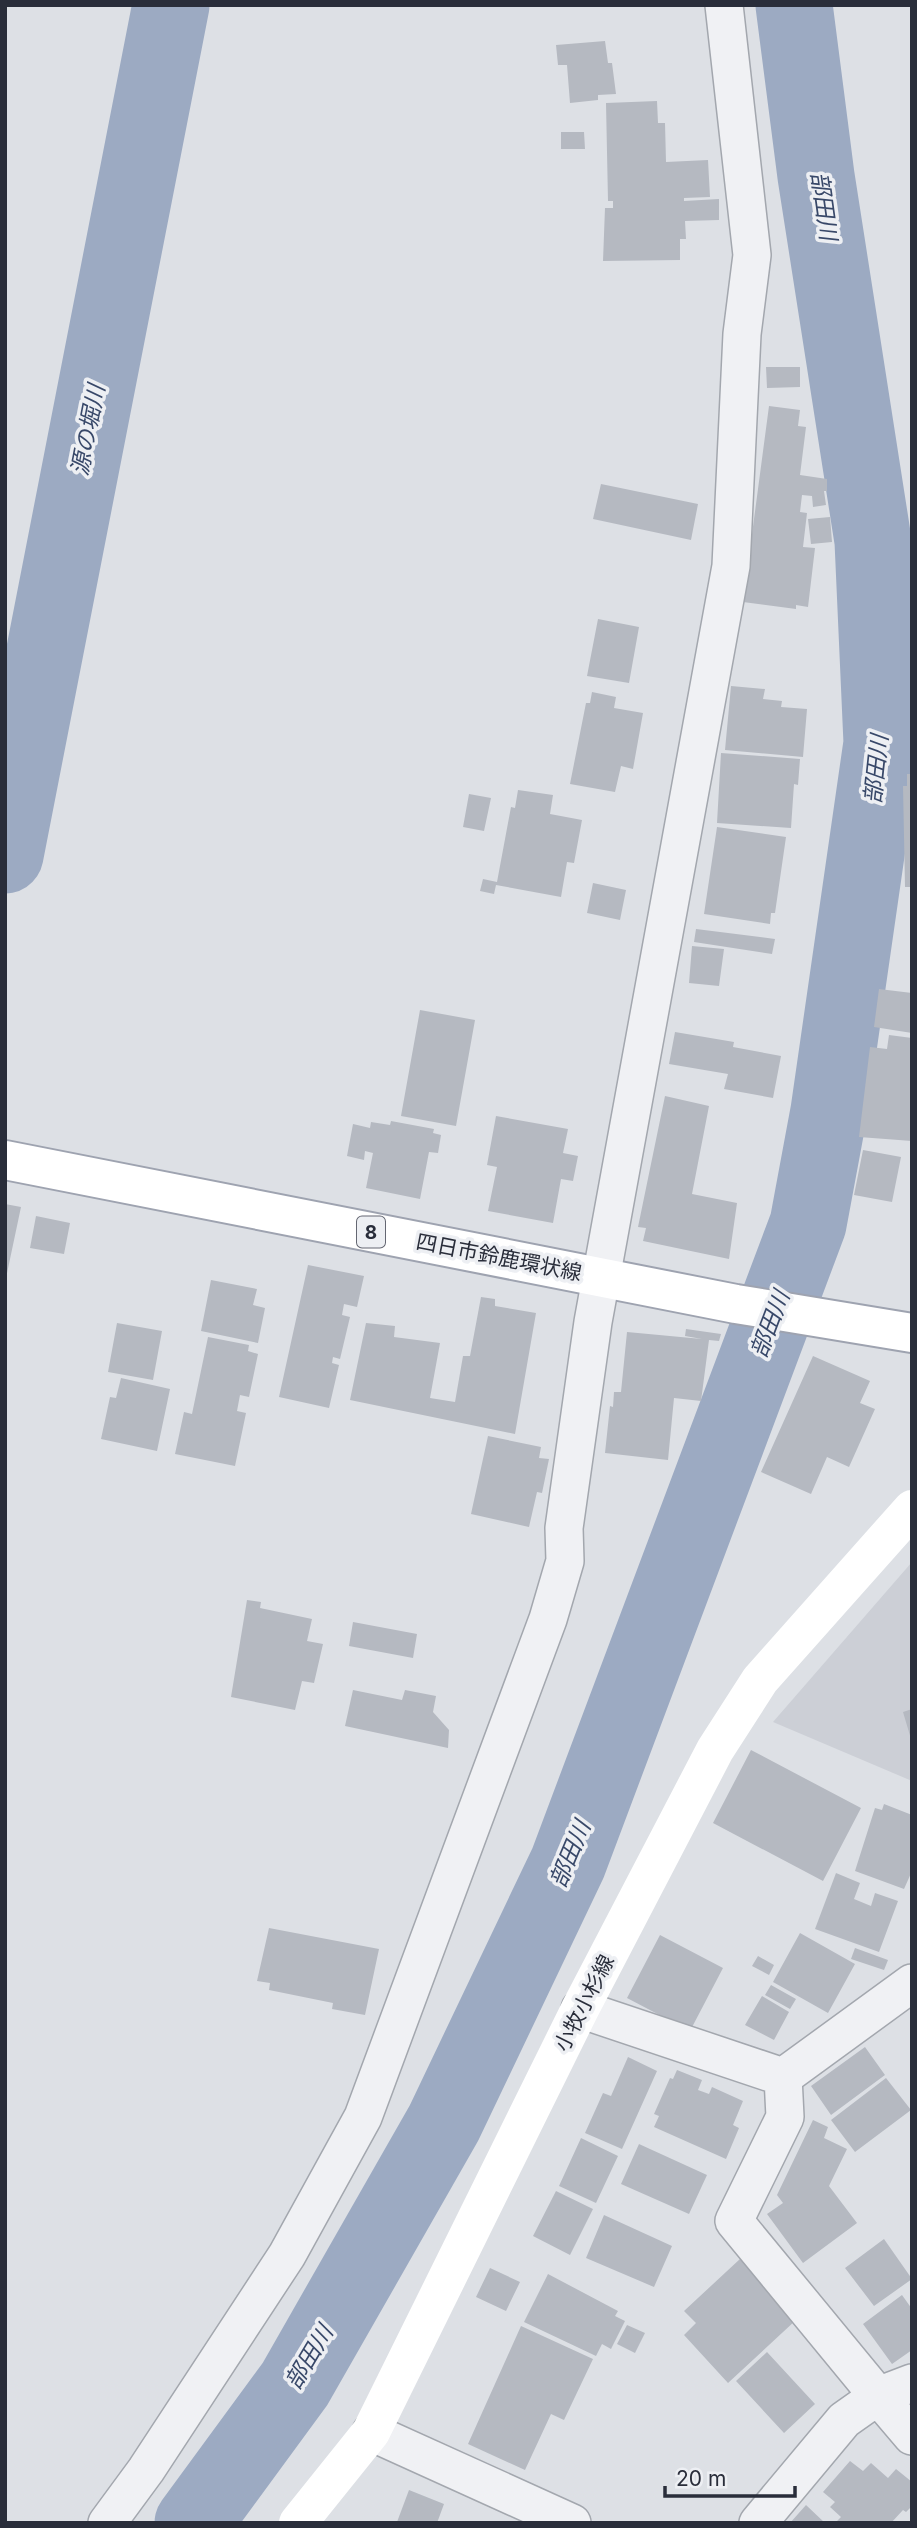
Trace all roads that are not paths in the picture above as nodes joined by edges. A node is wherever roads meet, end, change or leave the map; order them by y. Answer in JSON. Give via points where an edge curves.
{"nodes":[{"id":1,"x":724,"y":5,"type":"edge"},
{"id":2,"x":5,"y":1160,"type":"edge"},
{"id":3,"x":601,"y":1276,"type":"junction"},
{"id":4,"x":912,"y":1333,"type":"edge"},
{"id":5,"x":912,"y":1509,"type":"edge"},
{"id":6,"x":907,"y":1996,"type":"edge"},
{"id":7,"x":580,"y":2009,"type":"junction"},
{"id":8,"x":783,"y":2077,"type":"junction"},
{"id":9,"x":912,"y":2383,"type":"edge"},
{"id":10,"x":878,"y":2396,"type":"junction"},
{"id":11,"x":371,"y":2432,"type":"junction"},
{"id":12,"x":912,"y":2436,"type":"edge"},
{"id":13,"x":107,"y":2523,"type":"edge"},
{"id":14,"x":298,"y":2523,"type":"edge"},
{"id":15,"x":572,"y":2523,"type":"edge"},
{"id":16,"x":758,"y":2523,"type":"edge"}],
"edges":[{"from":1,"to":3,"type":"street","via":[[752,255],[742,334],[731,566]]},
{"from":2,"to":3,"type":"main road","name":"四日市鈴鹿環状線","number":"8"},
{"from":3,"to":4,"type":"main road","name":"四日市鈴鹿環状線","number":"8"},
{"from":3,"to":13,"type":"street","via":[[564,1528],[565,1561],[548,1619],[363,2117],[287,2255]]},
{"from":5,"to":7,"type":"main road","name":"小牧小杉線","via":[[754,1689],[715,1750]]},
{"from":6,"to":8,"type":"street"},
{"from":7,"to":8,"type":"street"},
{"from":7,"to":11,"type":"main road","name":"小牧小杉線"},
{"from":8,"to":10,"type":"street","via":[[785,2117],[734,2221]]},
{"from":9,"to":10,"type":"street"},
{"from":10,"to":12,"type":"street"},
{"from":10,"to":16,"type":"street","via":[[844,2420]]},
{"from":11,"to":14,"type":"main road","name":"小牧小杉線"},
{"from":11,"to":15,"type":"street"}]}
